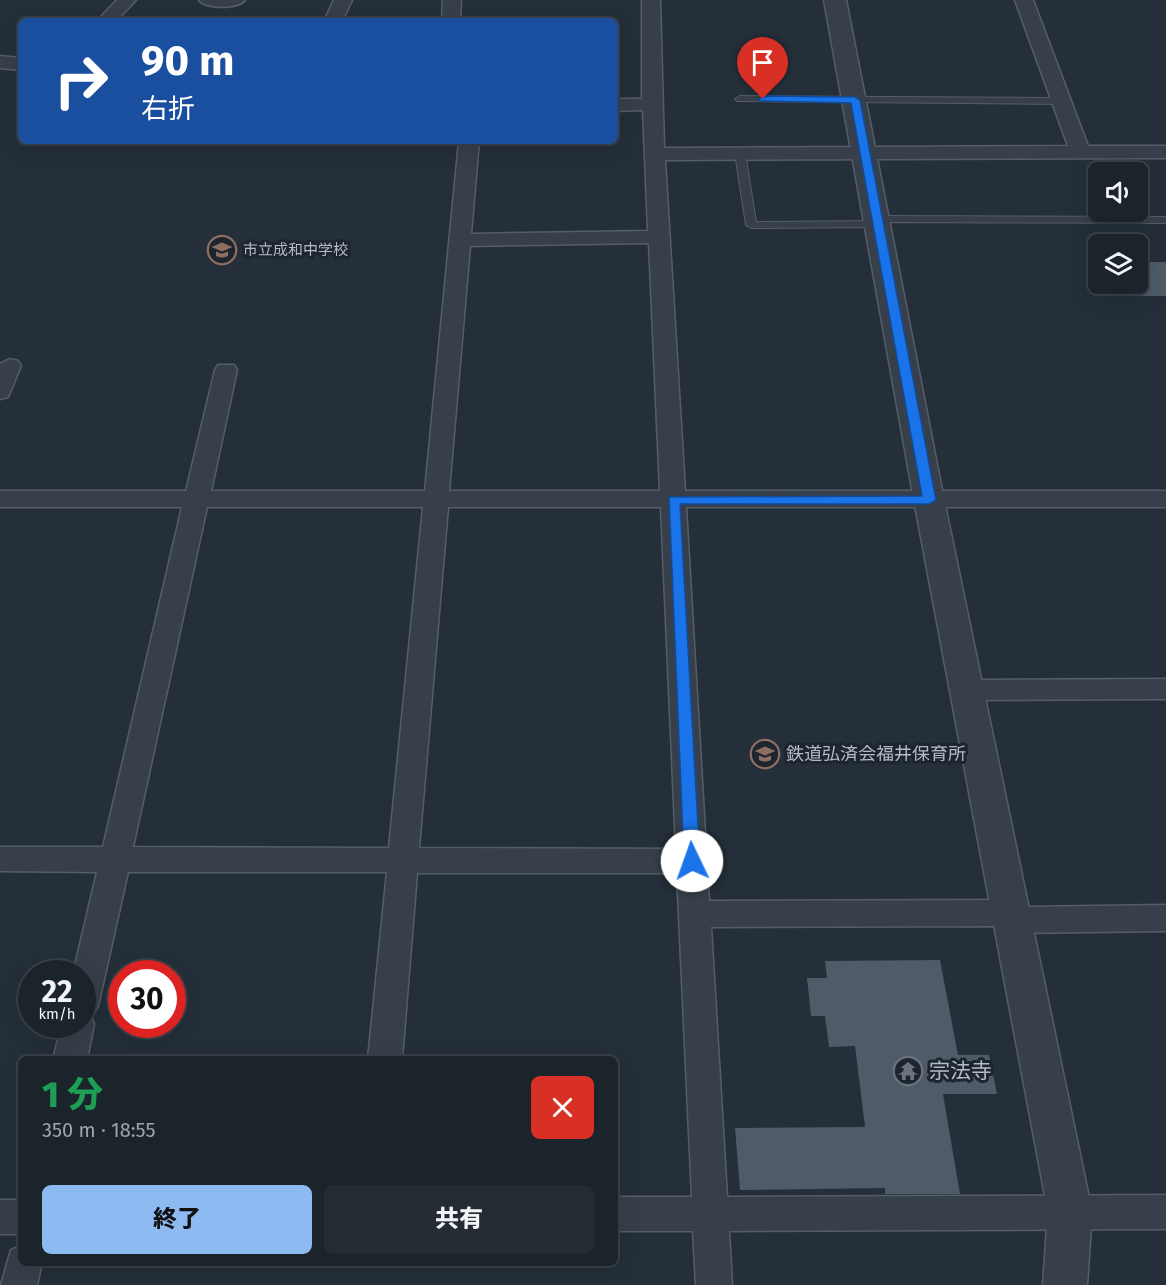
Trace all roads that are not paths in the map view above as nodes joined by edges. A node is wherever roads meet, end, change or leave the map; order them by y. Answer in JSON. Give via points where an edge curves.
{"nodes":[{"id":1,"x":127,"y":0,"type":"edge"},
{"id":2,"x":208,"y":0,"type":"edge"},
{"id":3,"x":236,"y":0,"type":"edge"},
{"id":4,"x":343,"y":0,"type":"edge"},
{"id":5,"x":453,"y":0,"type":"edge"},
{"id":6,"x":651,"y":0,"type":"edge"},
{"id":7,"x":835,"y":0,"type":"edge"},
{"id":8,"x":1024,"y":0,"type":"edge"},
{"id":9,"x":109,"y":18,"type":"edge"},
{"id":10,"x":334,"y":18,"type":"edge"},
{"id":11,"x":451,"y":18,"type":"edge"},
{"id":12,"x":0,"y":62,"type":"edge"},
{"id":13,"x":18,"y":64,"type":"edge"},
{"id":14,"x":740,"y":99,"type":"dead end"},
{"id":15,"x":855,"y":100,"type":"junction"},
{"id":16,"x":1061,"y":101,"type":"junction"},
{"id":17,"x":652,"y":104,"type":"junction"},
{"id":18,"x":618,"y":105,"type":"edge"},
{"id":19,"x":469,"y":144,"type":"edge"},
{"id":20,"x":1080,"y":152,"type":"junction"},
{"id":21,"x":1166,"y":152,"type":"edge"},
{"id":22,"x":740,"y":153,"type":"junction"},
{"id":23,"x":866,"y":153,"type":"junction"},
{"id":24,"x":655,"y":154,"type":"junction"},
{"id":25,"x":1166,"y":220,"type":"edge"},
{"id":26,"x":879,"y":222,"type":"junction"},
{"id":27,"x":660,"y":237,"type":"junction"},
{"id":28,"x":460,"y":240,"type":"junction"},
{"id":29,"x":10,"y":366,"type":"dead end"},
{"id":30,"x":226,"y":370,"type":"dead end"},
{"id":31,"x":0,"y":392,"type":"edge"},
{"id":32,"x":0,"y":499,"type":"edge"},
{"id":33,"x":197,"y":499,"type":"junction"},
{"id":34,"x":1166,"y":499,"type":"edge"},
{"id":35,"x":435,"y":500,"type":"junction"},
{"id":36,"x":673,"y":500,"type":"junction"},
{"id":37,"x":929,"y":500,"type":"junction"},
{"id":38,"x":1166,"y":689,"type":"edge"},
{"id":39,"x":968,"y":690,"type":"junction"},
{"id":40,"x":0,"y":859,"type":"edge"},
{"id":41,"x":116,"y":859,"type":"junction"},
{"id":42,"x":402,"y":861,"type":"junction"},
{"id":43,"x":692,"y":861,"type":"junction"},
{"id":44,"x":695,"y":914,"type":"junction"},
{"id":45,"x":1013,"y":916,"type":"junction"},
{"id":46,"x":1166,"y":918,"type":"edge"},
{"id":47,"x":93,"y":960,"type":"edge"},
{"id":48,"x":75,"y":1038,"type":"edge"},
{"id":49,"x":71,"y":1056,"type":"edge"},
{"id":50,"x":385,"y":1056,"type":"edge"},
{"id":51,"x":1070,"y":1212,"type":"junction"},
{"id":52,"x":1166,"y":1212,"type":"edge"},
{"id":53,"x":618,"y":1214,"type":"edge"},
{"id":54,"x":710,"y":1214,"type":"junction"},
{"id":55,"x":0,"y":1217,"type":"edge"},
{"id":56,"x":18,"y":1217,"type":"edge"},
{"id":57,"x":23,"y":1266,"type":"edge"},
{"id":58,"x":19,"y":1285,"type":"edge"},
{"id":59,"x":714,"y":1285,"type":"edge"},
{"id":60,"x":1065,"y":1285,"type":"edge"}],
"edges":[{"from":1,"to":9,"type":"street"},
{"from":2,"to":3,"type":"street"},
{"from":4,"to":10,"type":"street"},
{"from":5,"to":11,"type":"street"},
{"from":6,"to":17,"type":"street"},
{"from":7,"to":15,"type":"street"},
{"from":8,"to":16,"type":"street"},
{"from":12,"to":13,"type":"street"},
{"from":14,"to":15,"type":"lane"},
{"from":15,"to":16,"type":"lane"},
{"from":15,"to":23,"type":"street"},
{"from":16,"to":20,"type":"street"},
{"from":17,"to":18,"type":"street"},
{"from":17,"to":24,"type":"street"},
{"from":19,"to":28,"type":"street"},
{"from":20,"to":21,"type":"street"},
{"from":20,"to":23,"type":"street"},
{"from":22,"to":23,"type":"street"},
{"from":22,"to":24,"type":"street"},
{"from":22,"to":26,"type":"lane","via":[[751,225]]},
{"from":23,"to":26,"type":"street"},
{"from":24,"to":27,"type":"street"},
{"from":25,"to":26,"type":"lane"},
{"from":26,"to":37,"type":"street"},
{"from":27,"to":28,"type":"street"},
{"from":27,"to":36,"type":"street"},
{"from":28,"to":35,"type":"street"},
{"from":29,"to":31,"type":"street"},
{"from":30,"to":33,"type":"street"},
{"from":32,"to":33,"type":"street"},
{"from":33,"to":35,"type":"street"},
{"from":33,"to":41,"type":"street"},
{"from":34,"to":37,"type":"street"},
{"from":35,"to":36,"type":"street"},
{"from":35,"to":42,"type":"street"},
{"from":36,"to":37,"type":"street"},
{"from":36,"to":43,"type":"street"},
{"from":37,"to":39,"type":"street"},
{"from":38,"to":39,"type":"street"},
{"from":39,"to":45,"type":"street"},
{"from":40,"to":41,"type":"street"},
{"from":41,"to":42,"type":"street"},
{"from":41,"to":47,"type":"street"},
{"from":42,"to":43,"type":"street"},
{"from":42,"to":50,"type":"street"},
{"from":43,"to":44,"type":"street"},
{"from":44,"to":45,"type":"street"},
{"from":44,"to":54,"type":"street"},
{"from":45,"to":46,"type":"street"},
{"from":45,"to":51,"type":"street"},
{"from":48,"to":49,"type":"street"},
{"from":51,"to":52,"type":"street"},
{"from":51,"to":54,"type":"street"},
{"from":51,"to":60,"type":"street"},
{"from":53,"to":54,"type":"street"},
{"from":54,"to":59,"type":"street"},
{"from":55,"to":56,"type":"street"},
{"from":57,"to":58,"type":"street"}]}
